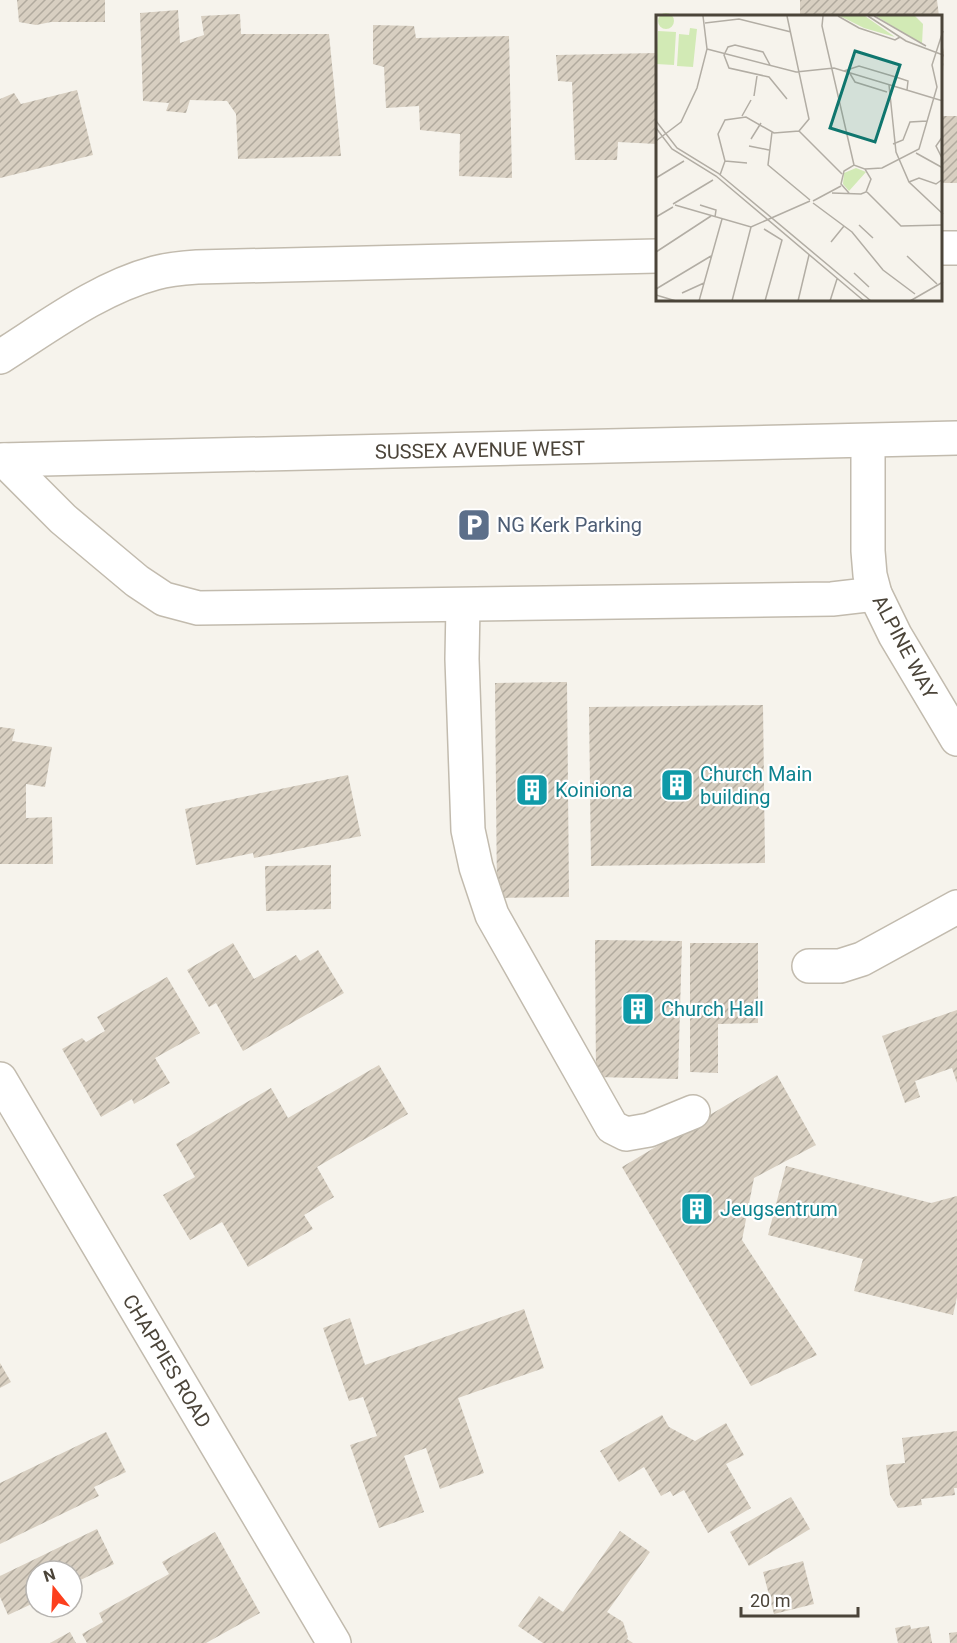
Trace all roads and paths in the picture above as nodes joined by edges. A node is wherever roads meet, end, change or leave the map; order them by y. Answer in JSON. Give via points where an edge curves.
{"nodes":[{"id":1,"x":656,"y":255,"type":"edge"},
{"id":2,"x":0,"y":357,"type":"edge"},
{"id":3,"x":957,"y":438,"type":"edge"},
{"id":4,"x":868,"y":441,"type":"junction"},
{"id":5,"x":2,"y":460,"type":"edge"},
{"id":6,"x":875,"y":594,"type":"junction"},
{"id":7,"x":463,"y":605,"type":"junction"},
{"id":8,"x":957,"y":739,"type":"edge"},
{"id":9,"x":957,"y":907,"type":"edge"},
{"id":10,"x":809,"y":966,"type":"dead end"},
{"id":11,"x":0,"y":1079,"type":"edge"},
{"id":12,"x":693,"y":1112,"type":"dead end"},
{"id":13,"x":334,"y":1643,"type":"edge"}],
"edges":[{"from":1,"to":2,"type":"street","via":[[168,269],[122,284]]},
{"from":3,"to":4,"type":"street","name":"SUSSEX AVENUE WEST"},
{"from":4,"to":5,"type":"street","name":"SUSSEX AVENUE WEST"},
{"from":4,"to":6,"type":"street","name":"ALPINE WAY","via":[[868,551]]},
{"from":5,"to":7,"type":"street","name":"SUSSEX AVENUE WEST","via":[[63,519],[137,581],[176,603],[208,609]]},
{"from":6,"to":7,"type":"street","name":"SUSSEX AVENUE WEST","via":[[832,599]]},
{"from":6,"to":8,"type":"street","name":"ALPINE WAY"},
{"from":7,"to":12,"type":"street","via":[[468,830],[492,915],[612,1127],[626,1134],[649,1130]]},
{"from":9,"to":10,"type":"street","via":[[862,959],[840,966]]},
{"from":11,"to":13,"type":"street","name":"CHAPPIES ROAD"}]}
